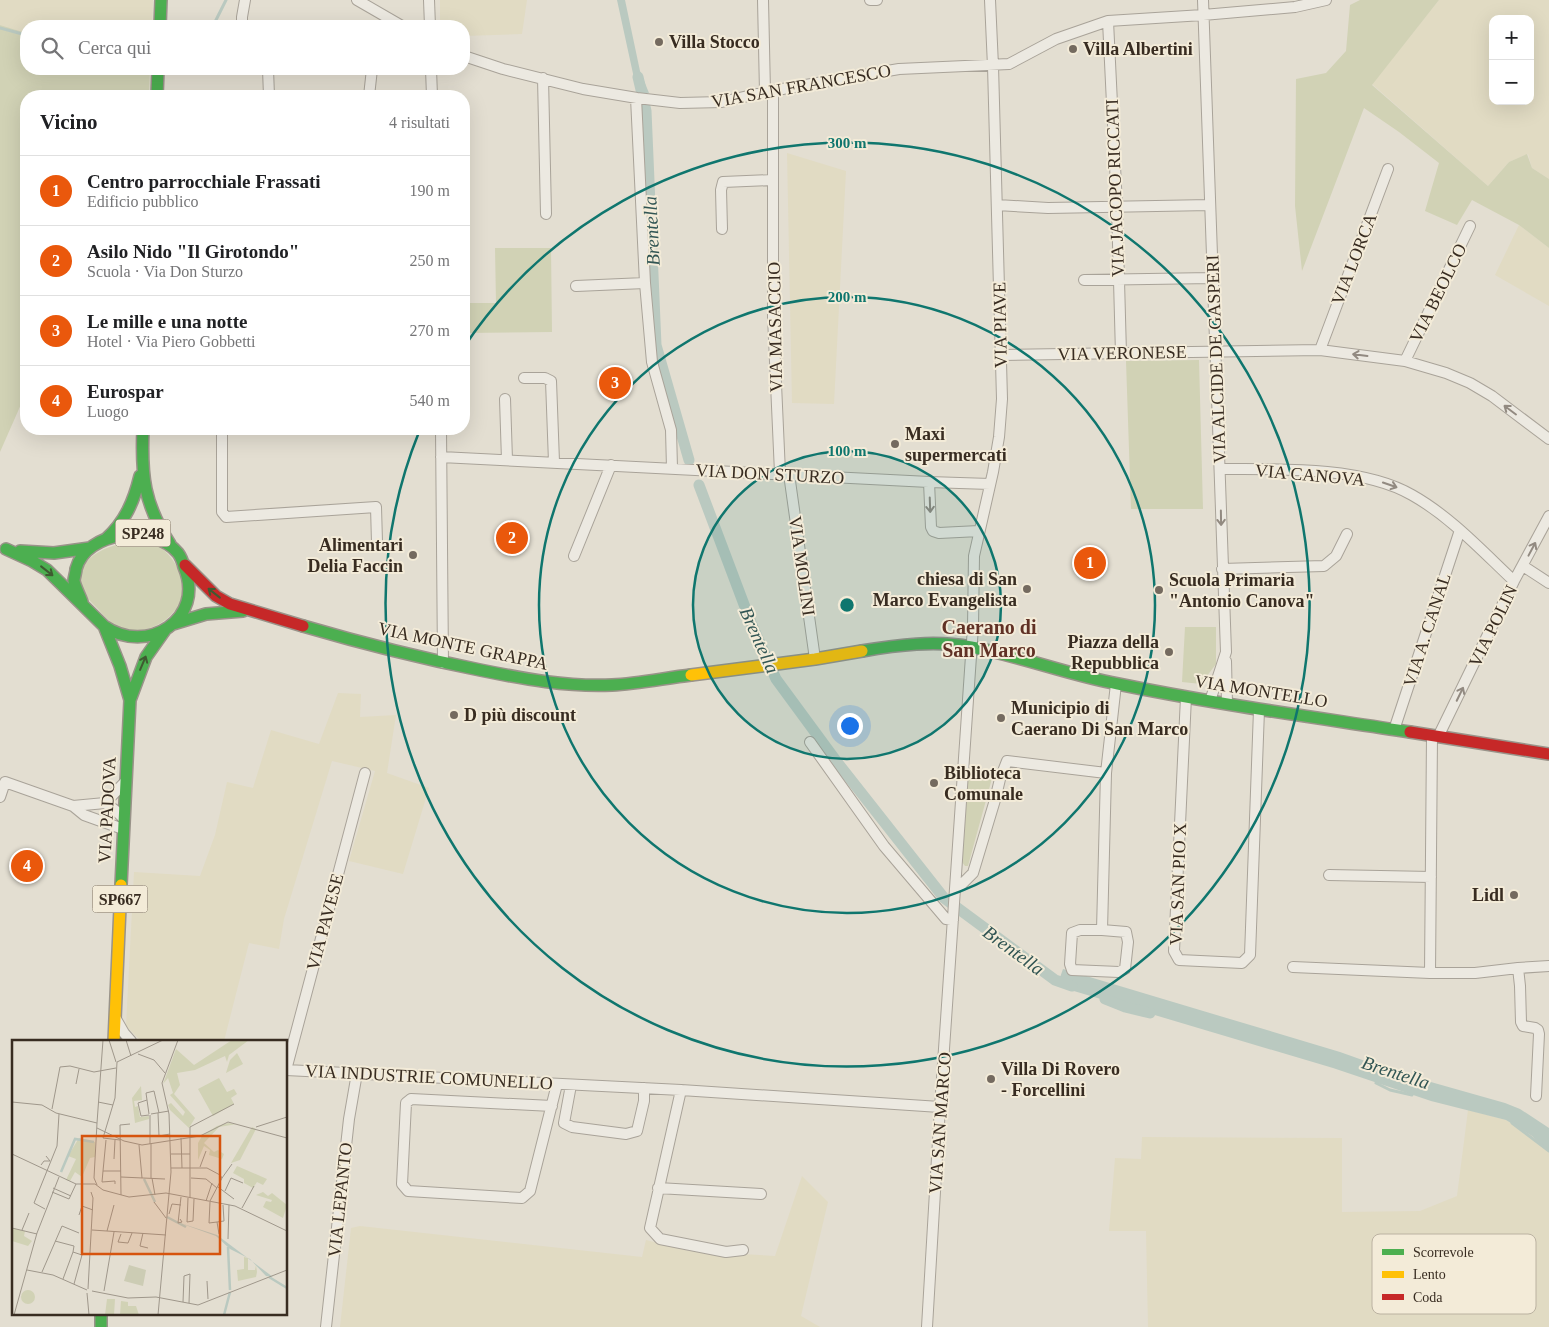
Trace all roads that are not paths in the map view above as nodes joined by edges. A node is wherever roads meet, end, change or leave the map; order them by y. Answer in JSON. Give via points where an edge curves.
{"nodes":[{"id":1,"x":161,"y":0,"type":"edge"},
{"id":2,"x":245,"y":0,"type":"edge"},
{"id":3,"x":357,"y":0,"type":"edge"},
{"id":4,"x":429,"y":0,"type":"edge"},
{"id":5,"x":763,"y":0,"type":"edge"},
{"id":6,"x":870,"y":0,"type":"edge"},
{"id":7,"x":877,"y":0,"type":"edge"},
{"id":8,"x":990,"y":0,"type":"edge"},
{"id":9,"x":1203,"y":0,"type":"edge"},
{"id":10,"x":1326,"y":0,"type":"edge"},
{"id":11,"x":1203,"y":15,"type":"junction"},
{"id":12,"x":160,"y":20,"type":"edge"},
{"id":13,"x":242,"y":20,"type":"edge"},
{"id":14,"x":392,"y":20,"type":"edge"},
{"id":15,"x":430,"y":20,"type":"edge"},
{"id":16,"x":1108,"y":22,"type":"junction"},
{"id":17,"x":470,"y":58,"type":"edge"},
{"id":18,"x":993,"y":66,"type":"junction"},
{"id":19,"x":158,"y":75,"type":"edge"},
{"id":20,"x":268,"y":75,"type":"edge"},
{"id":21,"x":371,"y":75,"type":"edge"},
{"id":22,"x":431,"y":75,"type":"edge"},
{"id":23,"x":543,"y":78,"type":"junction"},
{"id":24,"x":157,"y":90,"type":"edge"},
{"id":25,"x":269,"y":90,"type":"edge"},
{"id":26,"x":370,"y":90,"type":"edge"},
{"id":27,"x":432,"y":90,"type":"edge"},
{"id":28,"x":769,"y":92,"type":"junction"},
{"id":29,"x":636,"y":98,"type":"junction"},
{"id":30,"x":1388,"y":169,"type":"dead end"},
{"id":31,"x":774,"y":180,"type":"junction"},
{"id":32,"x":997,"y":205,"type":"junction"},
{"id":33,"x":1210,"y":205,"type":"junction"},
{"id":34,"x":1117,"y":207,"type":"junction"},
{"id":35,"x":546,"y":214,"type":"dead end"},
{"id":36,"x":1470,"y":226,"type":"dead end"},
{"id":37,"x":722,"y":229,"type":"dead end"},
{"id":38,"x":1212,"y":278,"type":"junction"},
{"id":39,"x":1119,"y":279,"type":"junction"},
{"id":40,"x":1084,"y":280,"type":"dead end"},
{"id":41,"x":645,"y":283,"type":"junction"},
{"id":42,"x":576,"y":286,"type":"dead end"},
{"id":43,"x":1320,"y":350,"type":"junction"},
{"id":44,"x":1215,"y":351,"type":"junction"},
{"id":45,"x":1121,"y":354,"type":"junction"},
{"id":46,"x":1002,"y":355,"type":"junction"},
{"id":47,"x":1405,"y":361,"type":"junction"},
{"id":48,"x":524,"y":378,"type":"dead end"},
{"id":49,"x":505,"y":399,"type":"dead end"},
{"id":50,"x":143,"y":435,"type":"edge"},
{"id":51,"x":222,"y":435,"type":"edge"},
{"id":52,"x":440,"y":435,"type":"edge"},
{"id":53,"x":1549,"y":439,"type":"edge"},
{"id":54,"x":442,"y":457,"type":"junction"},
{"id":55,"x":507,"y":460,"type":"junction"},
{"id":56,"x":554,"y":462,"type":"junction"},
{"id":57,"x":611,"y":465,"type":"junction"},
{"id":58,"x":142,"y":467,"type":"junction"},
{"id":59,"x":672,"y":468,"type":"junction"},
{"id":60,"x":1220,"y":469,"type":"junction"},
{"id":61,"x":784,"y":474,"type":"junction"},
{"id":62,"x":929,"y":482,"type":"junction"},
{"id":63,"x":990,"y":484,"type":"junction"},
{"id":64,"x":1549,"y":516,"type":"edge"},
{"id":65,"x":1460,"y":530,"type":"junction"},
{"id":66,"x":979,"y":532,"type":"junction"},
{"id":67,"x":1346,"y":534,"type":"dead end"},
{"id":68,"x":102,"y":542,"type":"junction"},
{"id":69,"x":377,"y":542,"type":"dead end"},
{"id":70,"x":171,"y":546,"type":"junction"},
{"id":71,"x":3,"y":548,"type":"edge"},
{"id":72,"x":90,"y":548,"type":"junction"},
{"id":73,"x":574,"y":556,"type":"dead end"},
{"id":74,"x":185,"y":565,"type":"junction"},
{"id":75,"x":1523,"y":566,"type":"junction"},
{"id":76,"x":1222,"y":569,"type":"junction"},
{"id":77,"x":1514,"y":581,"type":"junction"},
{"id":78,"x":1549,"y":583,"type":"edge"},
{"id":79,"x":82,"y":602,"type":"junction"},
{"id":80,"x":250,"y":611,"type":"junction"},
{"id":81,"x":104,"y":626,"type":"junction"},
{"id":82,"x":169,"y":627,"type":"junction"},
{"id":83,"x":971,"y":647,"type":"junction"},
{"id":84,"x":1226,"y":652,"type":"junction"},
{"id":85,"x":815,"y":659,"type":"junction"},
{"id":86,"x":444,"y":663,"type":"junction"},
{"id":87,"x":1116,"y":684,"type":"junction"},
{"id":88,"x":1186,"y":697,"type":"junction"},
{"id":89,"x":130,"y":700,"type":"junction"},
{"id":90,"x":1210,"y":701,"type":"junction"},
{"id":91,"x":1227,"y":704,"type":"junction"},
{"id":92,"x":1259,"y":710,"type":"junction"},
{"id":93,"x":1394,"y":730,"type":"junction"},
{"id":94,"x":1435,"y":737,"type":"junction"},
{"id":95,"x":810,"y":742,"type":"dead end"},
{"id":96,"x":1549,"y":754,"type":"edge"},
{"id":97,"x":365,"y":774,"type":"dead end"},
{"id":98,"x":1106,"y":774,"type":"junction"},
{"id":99,"x":126,"y":782,"type":"junction"},
{"id":100,"x":0,"y":797,"type":"edge"},
{"id":101,"x":105,"y":803,"type":"junction"},
{"id":102,"x":73,"y":806,"type":"junction"},
{"id":103,"x":123,"y":824,"type":"junction"},
{"id":104,"x":1329,"y":876,"type":"dead end"},
{"id":105,"x":1431,"y":877,"type":"junction"},
{"id":106,"x":956,"y":888,"type":"junction"},
{"id":107,"x":954,"y":914,"type":"junction"},
{"id":108,"x":1102,"y":930,"type":"junction"},
{"id":109,"x":1549,"y":966,"type":"edge"},
{"id":110,"x":1293,"y":967,"type":"dead end"},
{"id":111,"x":1518,"y":968,"type":"junction"},
{"id":112,"x":1430,"y":973,"type":"junction"},
{"id":113,"x":115,"y":1016,"type":"junction"},
{"id":114,"x":114,"y":1040,"type":"edge"},
{"id":115,"x":130,"y":1040,"type":"edge"},
{"id":116,"x":288,"y":1063,"type":"edge"},
{"id":117,"x":288,"y":1070,"type":"edge"},
{"id":118,"x":357,"y":1073,"type":"junction"},
{"id":119,"x":557,"y":1084,"type":"junction"},
{"id":120,"x":571,"y":1085,"type":"junction"},
{"id":121,"x":644,"y":1088,"type":"junction"},
{"id":122,"x":681,"y":1090,"type":"junction"},
{"id":123,"x":1536,"y":1096,"type":"dead end"},
{"id":124,"x":552,"y":1106,"type":"junction"},
{"id":125,"x":940,"y":1107,"type":"junction"},
{"id":126,"x":658,"y":1188,"type":"junction"},
{"id":127,"x":760,"y":1194,"type":"dead end"},
{"id":128,"x":743,"y":1250,"type":"dead end"},
{"id":129,"x":101,"y":1314,"type":"edge"},
{"id":130,"x":101,"y":1327,"type":"edge"},
{"id":131,"x":326,"y":1327,"type":"edge"},
{"id":132,"x":927,"y":1327,"type":"edge"}],
"edges":[{"from":1,"to":12,"type":"main road"},
{"from":2,"to":13,"type":"street"},
{"from":3,"to":14,"type":"street"},
{"from":4,"to":15,"type":"street"},
{"from":5,"to":28,"type":"street","name":"VIA MASACCIO"},
{"from":6,"to":7,"type":"street"},
{"from":8,"to":18,"type":"street","name":"VIA PIAVE"},
{"from":9,"to":11,"type":"street","name":"VIA ALCIDE DE GASPERI"},
{"from":10,"to":11,"type":"street","name":"VIA SAN FRANCESCO","via":[[1295,7]]},
{"from":11,"to":16,"type":"street","name":"VIA SAN FRANCESCO"},
{"from":11,"to":33,"type":"street","name":"VIA ALCIDE DE GASPERI"},
{"from":16,"to":18,"type":"street","name":"VIA SAN FRANCESCO","via":[[1056,40],[1008,64]]},
{"from":16,"to":34,"type":"street","name":"VIA JACOPO RICCATI"},
{"from":17,"to":23,"type":"street","name":"VIA SAN FRANCESCO"},
{"from":18,"to":28,"type":"street","name":"VIA SAN FRANCESCO","via":[[899,69]]},
{"from":18,"to":32,"type":"street","name":"VIA PIAVE"},
{"from":19,"to":24,"type":"main road"},
{"from":20,"to":25,"type":"street"},
{"from":21,"to":26,"type":"street"},
{"from":22,"to":27,"type":"street"},
{"from":23,"to":29,"type":"street","name":"VIA SAN FRANCESCO"},
{"from":23,"to":35,"type":"street"},
{"from":28,"to":29,"type":"street","name":"VIA SAN FRANCESCO","via":[[722,102],[680,103]]},
{"from":28,"to":31,"type":"street","name":"VIA MASACCIO"},
{"from":29,"to":41,"type":"street"},
{"from":30,"to":43,"type":"street","name":"VIA LORCA"},
{"from":31,"to":37,"type":"street","via":[[723,182]]},
{"from":31,"to":61,"type":"street","name":"VIA MASACCIO","via":[[773,317]]},
{"from":32,"to":34,"type":"street"},
{"from":32,"to":46,"type":"street","name":"VIA PIAVE"},
{"from":33,"to":34,"type":"street"},
{"from":33,"to":38,"type":"street","name":"VIA ALCIDE DE GASPERI"},
{"from":34,"to":39,"type":"street","name":"VIA JACOPO RICCATI"},
{"from":36,"to":47,"type":"street","name":"VIA BEOLCO"},
{"from":38,"to":39,"type":"street"},
{"from":38,"to":44,"type":"street","name":"VIA ALCIDE DE GASPERI"},
{"from":39,"to":40,"type":"street"},
{"from":39,"to":45,"type":"street","name":"VIA JACOPO RICCATI"},
{"from":41,"to":42,"type":"street"},
{"from":41,"to":59,"type":"street","via":[[652,362],[670,430]]},
{"from":43,"to":44,"type":"street","name":"VIA VERONESE"},
{"from":47,"to":43,"type":"street","name":"VIA VERONESE","one_way":true},
{"from":44,"to":45,"type":"street","name":"VIA VERONESE"},
{"from":44,"to":60,"type":"street","name":"VIA ALCIDE DE GASPERI"},
{"from":45,"to":46,"type":"street","name":"VIA VERONESE"},
{"from":46,"to":63,"type":"street","name":"VIA PIAVE","via":[[999,436]]},
{"from":53,"to":47,"type":"street","name":"VIA VERONESE","one_way":true,"via":[[1470,383]]},
{"from":48,"to":56,"type":"street","via":[[551,380]]},
{"from":49,"to":55,"type":"street"},
{"from":50,"to":58,"type":"main road"},
{"from":51,"to":69,"type":"street","via":[[222,512],[226,517],[376,507]]},
{"from":52,"to":54,"type":"street"},
{"from":54,"to":55,"type":"street","name":"VIA DON STURZO"},
{"from":54,"to":86,"type":"street"},
{"from":55,"to":56,"type":"street","name":"VIA DON STURZO"},
{"from":56,"to":57,"type":"street","name":"VIA DON STURZO"},
{"from":57,"to":59,"type":"street","name":"VIA DON STURZO"},
{"from":57,"to":73,"type":"street"},
{"from":58,"to":68,"type":"main road","via":[[127,514],[117,529]]},
{"from":58,"to":70,"type":"main road","via":[[147,498]]},
{"from":59,"to":61,"type":"street","name":"VIA DON STURZO"},
{"from":60,"to":65,"type":"street","name":"VIA CANOVA","one_way":true,"via":[[1319,472],[1368,478],[1411,494]]},
{"from":60,"to":76,"type":"street","name":"VIA ALCIDE DE GASPERI","one_way":true},
{"from":61,"to":62,"type":"street","name":"VIA DON STURZO"},
{"from":61,"to":85,"type":"street","name":"VIA MOLINI"},
{"from":62,"to":63,"type":"street","name":"VIA DON STURZO"},
{"from":62,"to":66,"type":"street","one_way":true,"via":[[934,532]]},
{"from":63,"to":66,"type":"street","name":"VIA PIAVE"},
{"from":75,"to":64,"type":"street","name":"VIA POLIN","one_way":true},
{"from":65,"to":77,"type":"street","name":"VIA CANOVA"},
{"from":65,"to":93,"type":"street","name":"VIA A. CANAL"},
{"from":66,"to":83,"type":"street","name":"VIA PIAVE","via":[[974,556]]},
{"from":67,"to":76,"type":"street","via":[[1336,556],[1324,566]]},
{"from":68,"to":70,"type":"main road","name":"VIA MONTE GRAPPA","number":"SP248","via":[[141,533],[158,537]]},
{"from":68,"to":72,"type":"main road","name":"VIA MONTE GRAPPA","number":"SP248"},
{"from":70,"to":74,"type":"main road","name":"VIA MONTE GRAPPA","number":"SP248"},
{"from":71,"to":72,"type":"main road","name":"VIA MONTE GRAPPA","number":"SP248","via":[[46,553]]},
{"from":71,"to":79,"type":"main road","name":"VIA MONTE GRAPPA","number":"SP248","one_way":true,"via":[[41,566]]},
{"from":72,"to":79,"type":"main road","name":"VIA MONTE GRAPPA","number":"SP248","via":[[80,556],[74,573],[75,589]]},
{"from":80,"to":74,"type":"main road","name":"VIA MONTE GRAPPA","number":"SP248","one_way":true,"via":[[216,596]]},
{"from":74,"to":82,"type":"main road","name":"VIA MONTE GRAPPA","number":"SP248","via":[[189,595],[180,616]]},
{"from":75,"to":77,"type":"street","name":"VIA POLIN"},
{"from":75,"to":78,"type":"street"},
{"from":76,"to":84,"type":"street","name":"VIA ALCIDE DE GASPERI"},
{"from":94,"to":77,"type":"street","name":"VIA POLIN","one_way":true},
{"from":79,"to":81,"type":"main road","name":"VIA MONTE GRAPPA","number":"SP248"},
{"from":80,"to":82,"type":"main road","name":"VIA MONTE GRAPPA","number":"SP248","via":[[215,612]]},
{"from":80,"to":86,"type":"main road","name":"VIA MONTE GRAPPA","number":"SP248"},
{"from":81,"to":82,"type":"main road","name":"VIA MONTE GRAPPA","number":"SP248","via":[[119,635],[133,638],[152,636]]},
{"from":81,"to":89,"type":"main road","name":"VIA PADOVA","number":"SP667"},
{"from":89,"to":82,"type":"main road","name":"VIA PADOVA","number":"SP667","one_way":true,"via":[[146,657]]},
{"from":83,"to":85,"type":"main road","name":"VIA MONTE GRAPPA","number":"SP248","via":[[918,644]]},
{"from":83,"to":87,"type":"main road","name":"VIA MONTELLO","number":"SP248"},
{"from":83,"to":106,"type":"street","name":"VIA PIAVE"},
{"from":84,"to":90,"type":"street","name":"VIA ALCIDE DE GASPERI"},
{"from":84,"to":91,"type":"street"},
{"from":85,"to":86,"type":"main road","name":"VIA MONTE GRAPPA","number":"SP248","via":[[642,682],[594,685],[528,680]]},
{"from":87,"to":88,"type":"main road","name":"VIA MONTELLO","number":"SP248"},
{"from":87,"to":98,"type":"street"},
{"from":88,"to":90,"type":"main road","name":"VIA MONTELLO","number":"SP248"},
{"from":88,"to":92,"type":"street","name":"VIA SAN PIO X","via":[[1174,951],[1179,960],[1242,963],[1250,955]]},
{"from":89,"to":99,"type":"main road","name":"VIA PADOVA","number":"SP667"},
{"from":90,"to":91,"type":"main road","name":"VIA MONTELLO","number":"SP248"},
{"from":91,"to":92,"type":"main road","name":"VIA MONTELLO","number":"SP248"},
{"from":92,"to":93,"type":"main road","name":"VIA MONTELLO","number":"SP248"},
{"from":93,"to":94,"type":"main road","name":"VIA MONTELLO","number":"SP248"},
{"from":94,"to":96,"type":"main road","name":"VIA MONTELLO","number":"SP248"},
{"from":94,"to":105,"type":"street"},
{"from":95,"to":107,"type":"street","via":[[887,850],[946,919]]},
{"from":97,"to":116,"type":"street","name":"VIA PAVESE"},
{"from":98,"to":106,"type":"street","via":[[1007,761],[973,873]]},
{"from":98,"to":108,"type":"street"},
{"from":99,"to":101,"type":"street"},
{"from":99,"to":103,"type":"main road","name":"VIA PADOVA","number":"SP667"},
{"from":100,"to":102,"type":"street","via":[[5,782]]},
{"from":101,"to":102,"type":"street"},
{"from":101,"to":103,"type":"street","via":[[115,810]]},
{"from":102,"to":103,"type":"street","via":[[84,815]]},
{"from":103,"to":113,"type":"main road","name":"VIA PADOVA","number":"SP667"},
{"from":104,"to":105,"type":"street"},
{"from":105,"to":112,"type":"street"},
{"from":106,"to":107,"type":"street","name":"VIA SAN MARCO"},
{"from":107,"to":125,"type":"street","name":"VIA SAN MARCO"},
{"from":108,"to":108,"type":"street","via":[[1072,933],[1072,970],[1119,972],[1125,969],[1126,932]]},
{"from":109,"to":111,"type":"street"},
{"from":110,"to":112,"type":"street"},
{"from":111,"to":112,"type":"street","via":[[1476,973]]},
{"from":111,"to":123,"type":"street","via":[[1521,1022],[1523,1026],[1535,1028],[1539,1034]]},
{"from":113,"to":114,"type":"main road","name":"VIA PADOVA","number":"SP667"},
{"from":113,"to":115,"type":"street"},
{"from":117,"to":118,"type":"street","name":"VIA INDUSTRIE COMUNELLO"},
{"from":118,"to":119,"type":"street","name":"VIA INDUSTRIE COMUNELLO"},
{"from":118,"to":131,"type":"street","name":"VIA LEPANTO"},
{"from":119,"to":120,"type":"street","name":"VIA INDUSTRIE COMUNELLO"},
{"from":119,"to":124,"type":"street"},
{"from":120,"to":121,"type":"street","name":"VIA INDUSTRIE COMUNELLO"},
{"from":120,"to":121,"type":"street","name":"VIA INDUSTRIE COMUNELLO","via":[[564,1123],[572,1127],[626,1134],[636,1131]]},
{"from":121,"to":122,"type":"street","name":"VIA INDUSTRIE COMUNELLO"},
{"from":122,"to":125,"type":"street","name":"VIA INDUSTRIE COMUNELLO"},
{"from":122,"to":126,"type":"street"},
{"from":124,"to":124,"type":"street","via":[[530,1191],[522,1198],[408,1191],[402,1184],[406,1103],[411,1099]]},
{"from":125,"to":132,"type":"street","name":"VIA SAN MARCO"},
{"from":126,"to":127,"type":"street"},
{"from":126,"to":128,"type":"street","via":[[650,1228],[660,1239],[726,1252]]},
{"from":129,"to":130,"type":"main road"}]}
